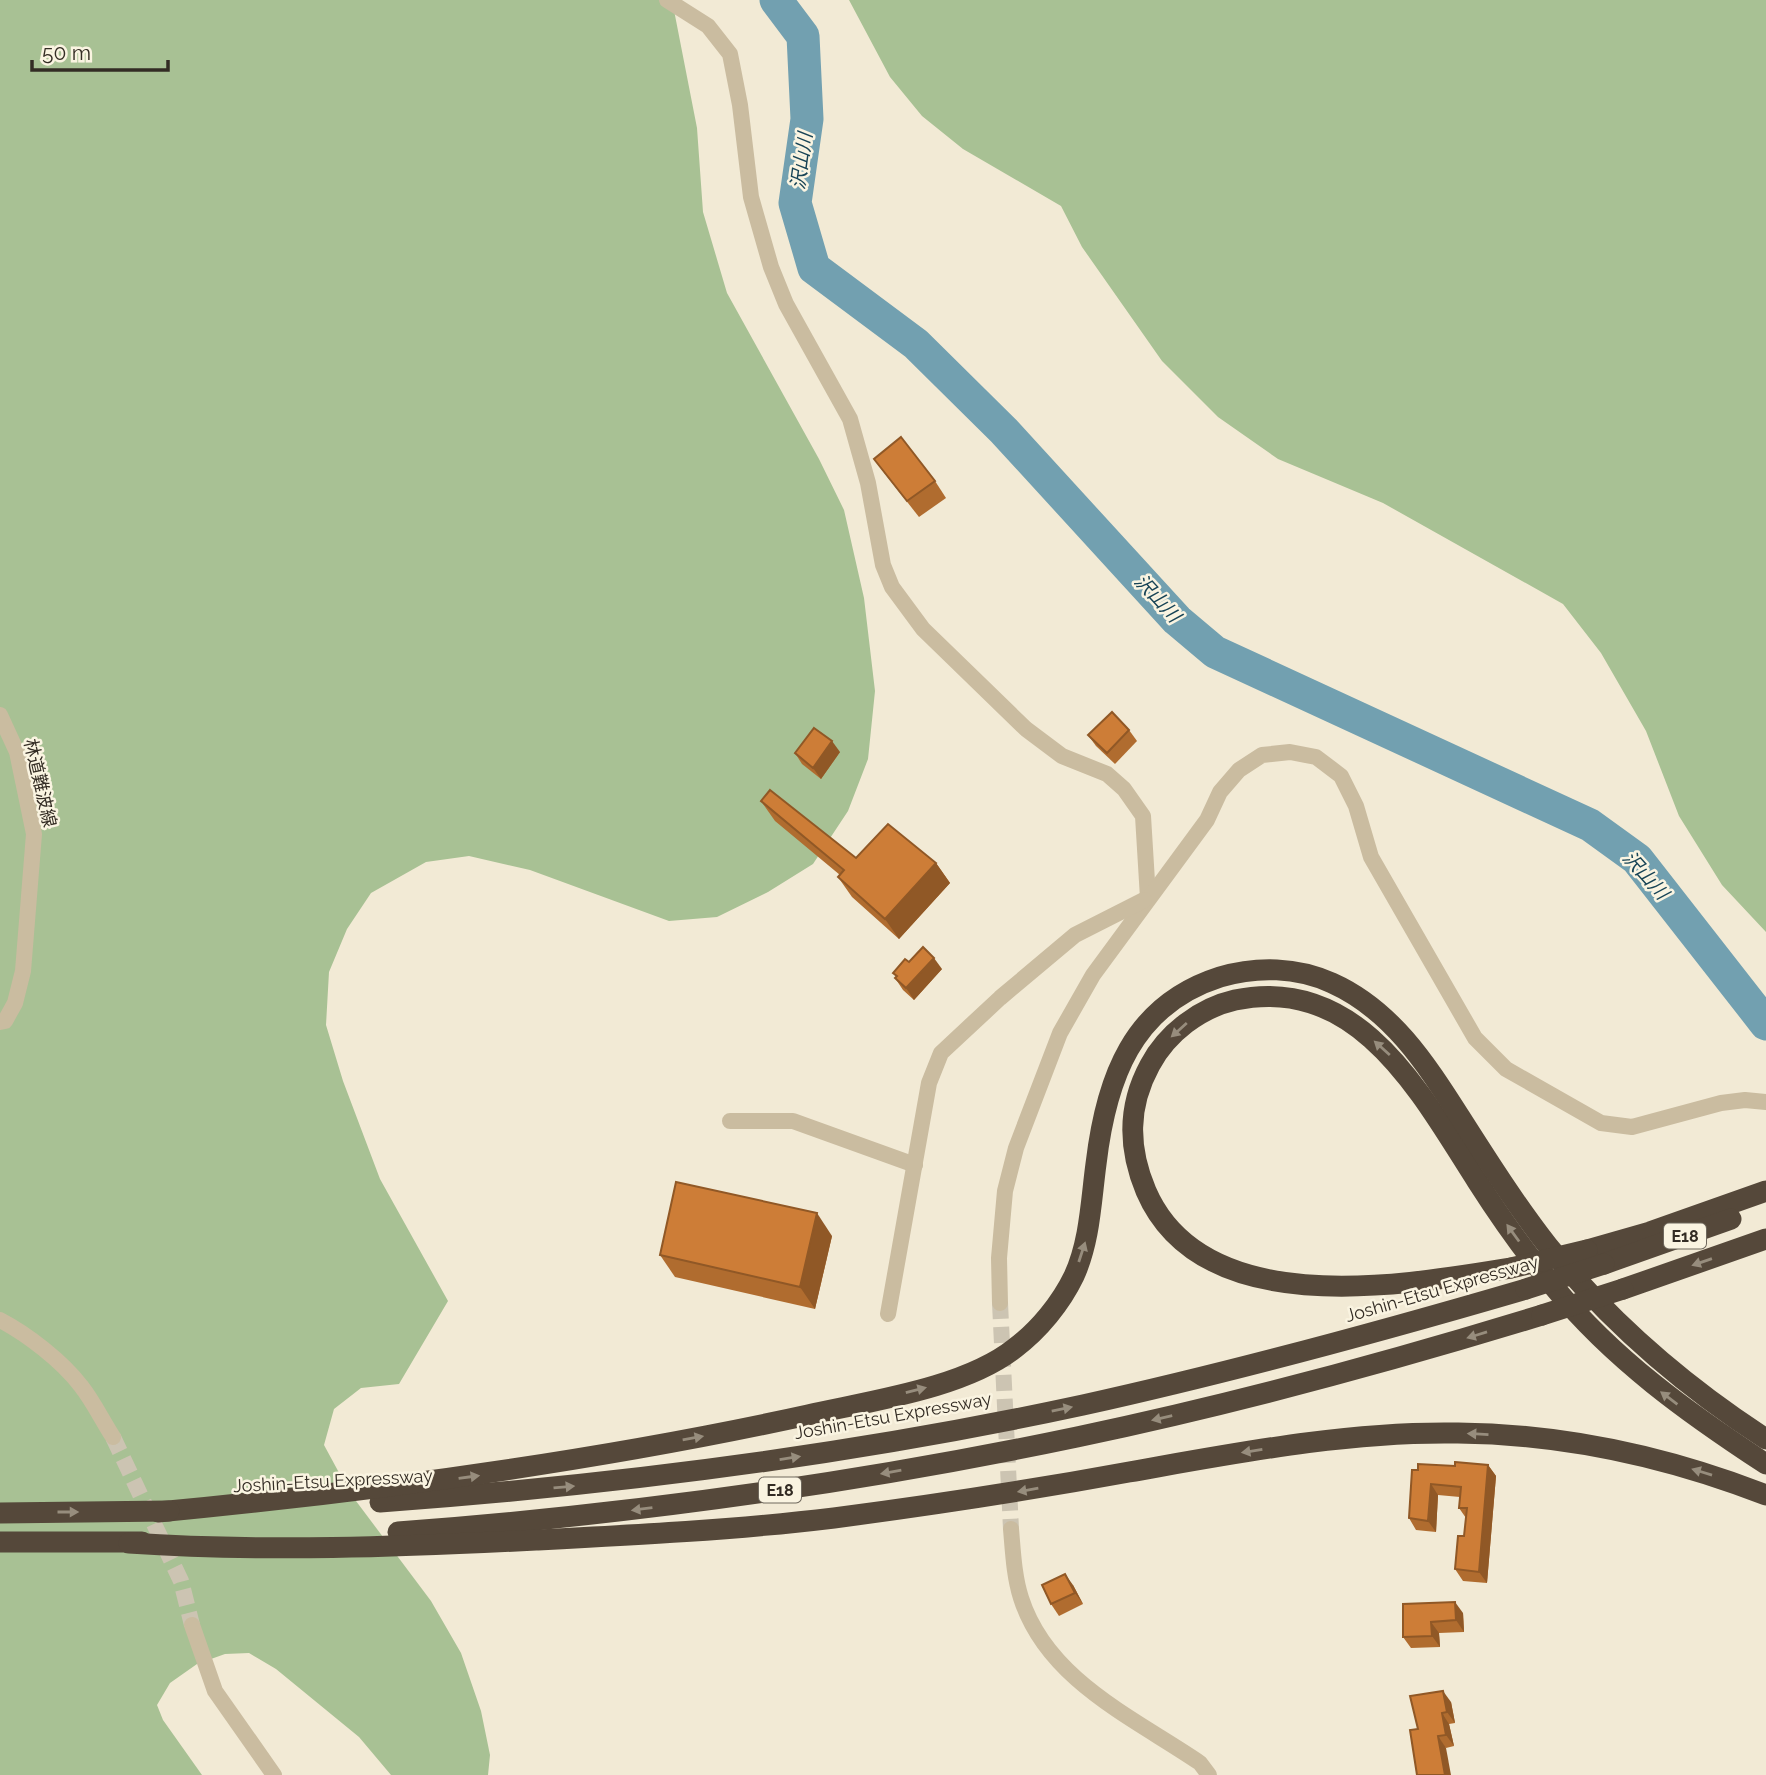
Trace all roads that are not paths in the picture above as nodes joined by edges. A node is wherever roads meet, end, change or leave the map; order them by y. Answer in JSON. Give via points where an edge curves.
{"nodes":[{"id":1,"x":667,"y":0,"type":"edge"},
{"id":2,"x":0,"y":715,"type":"edge"},
{"id":3,"x":1149,"y":898,"type":"junction"},
{"id":4,"x":0,"y":1022,"type":"edge"},
{"id":5,"x":1766,"y":1102,"type":"edge"},
{"id":6,"x":730,"y":1121,"type":"dead end"},
{"id":7,"x":915,"y":1165,"type":"junction"},
{"id":8,"x":1766,"y":1191,"type":"edge"},
{"id":9,"x":1766,"y":1206,"type":"edge"},
{"id":10,"x":1766,"y":1239,"type":"edge"},
{"id":11,"x":1000,"y":1303,"type":"tunnel mouth"},
{"id":12,"x":888,"y":1314,"type":"dead end"},
{"id":13,"x":0,"y":1321,"type":"edge"},
{"id":14,"x":113,"y":1437,"type":"tunnel mouth"},
{"id":15,"x":1766,"y":1439,"type":"edge"},
{"id":16,"x":1766,"y":1464,"type":"edge"},
{"id":17,"x":1766,"y":1495,"type":"edge"},
{"id":18,"x":158,"y":1512,"type":"junction"},
{"id":19,"x":0,"y":1513,"type":"edge"},
{"id":20,"x":1011,"y":1529,"type":"tunnel mouth"},
{"id":21,"x":0,"y":1542,"type":"edge"},
{"id":22,"x":129,"y":1543,"type":"junction"},
{"id":23,"x":191,"y":1625,"type":"tunnel mouth"},
{"id":24,"x":274,"y":1775,"type":"edge"},
{"id":25,"x":1209,"y":1775,"type":"edge"}],
"edges":[{"from":1,"to":3,"type":"street","via":[[708,26],[730,54],[751,197],[771,267],[786,304],[850,419],[892,587],[923,629],[1026,729],[1062,756],[1107,774],[1124,789],[1143,816]]},
{"from":2,"to":4,"type":"street","name":"林道難波線","via":[[17,752],[34,834],[23,971],[15,1003]]},
{"from":3,"to":5,"type":"street","via":[[1239,770],[1262,755],[1290,752],[1316,757],[1341,776],[1356,806],[1371,857],[1475,1038],[1506,1069],[1601,1124],[1632,1127],[1721,1103]]},
{"from":3,"to":7,"type":"street","via":[[1075,935],[941,1053],[929,1083]]},
{"from":3,"to":11,"type":"street","via":[[1093,975],[1060,1033],[1016,1148],[1000,1223]]},
{"from":6,"to":7,"type":"street","via":[[793,1121]]},
{"from":7,"to":12,"type":"street"},
{"from":16,"to":8,"type":"highway","one_way":true,"bridge":true,"via":[[1665,1395],[1592,1329],[1555,1288],[1512,1232],[1392,1057],[1332,1011],[1307,1001],[1254,996],[1199,1014],[1176,1031],[1155,1056],[1133,1109],[1131,1138],[1137,1169],[1166,1224],[1188,1246],[1243,1274],[1317,1285],[1410,1283],[1511,1268],[1587,1250],[1650,1232]]},
{"from":18,"to":9,"type":"highway","name":"Joshin-Etsu Expressway","number":"E18","one_way":true,"bridge":true,"via":[[483,1494],[674,1474],[845,1449],[1081,1405],[1312,1350],[1526,1289]]},
{"from":10,"to":22,"type":"highway","number":"E18","one_way":true,"bridge":true,"via":[[1432,1349],[1077,1437],[705,1501],[483,1525]]},
{"from":13,"to":14,"type":"street","via":[[47,1352],[80,1384]]},
{"from":18,"to":15,"type":"highway","one_way":true,"via":[[374,1490],[601,1455],[859,1404],[944,1383],[983,1368],[1036,1329],[1074,1275],[1086,1240],[1112,1083],[1140,1030],[1186,991],[1216,978],[1274,969],[1330,981],[1386,1018],[1428,1068],[1506,1188],[1580,1283],[1643,1346]]},
{"from":17,"to":22,"type":"highway","one_way":true,"via":[[1674,1463],[1568,1441],[1404,1434],[1281,1447],[991,1496],[752,1526],[341,1547]]},
{"from":19,"to":18,"type":"highway","name":"Joshin-Etsu Expressway","number":"E18","one_way":true},
{"from":20,"to":25,"type":"street","via":[[1021,1599],[1046,1648],[1098,1696],[1200,1763]]},
{"from":21,"to":22,"type":"highway","number":"E18"},
{"from":23,"to":24,"type":"street","via":[[215,1691]]}]}
